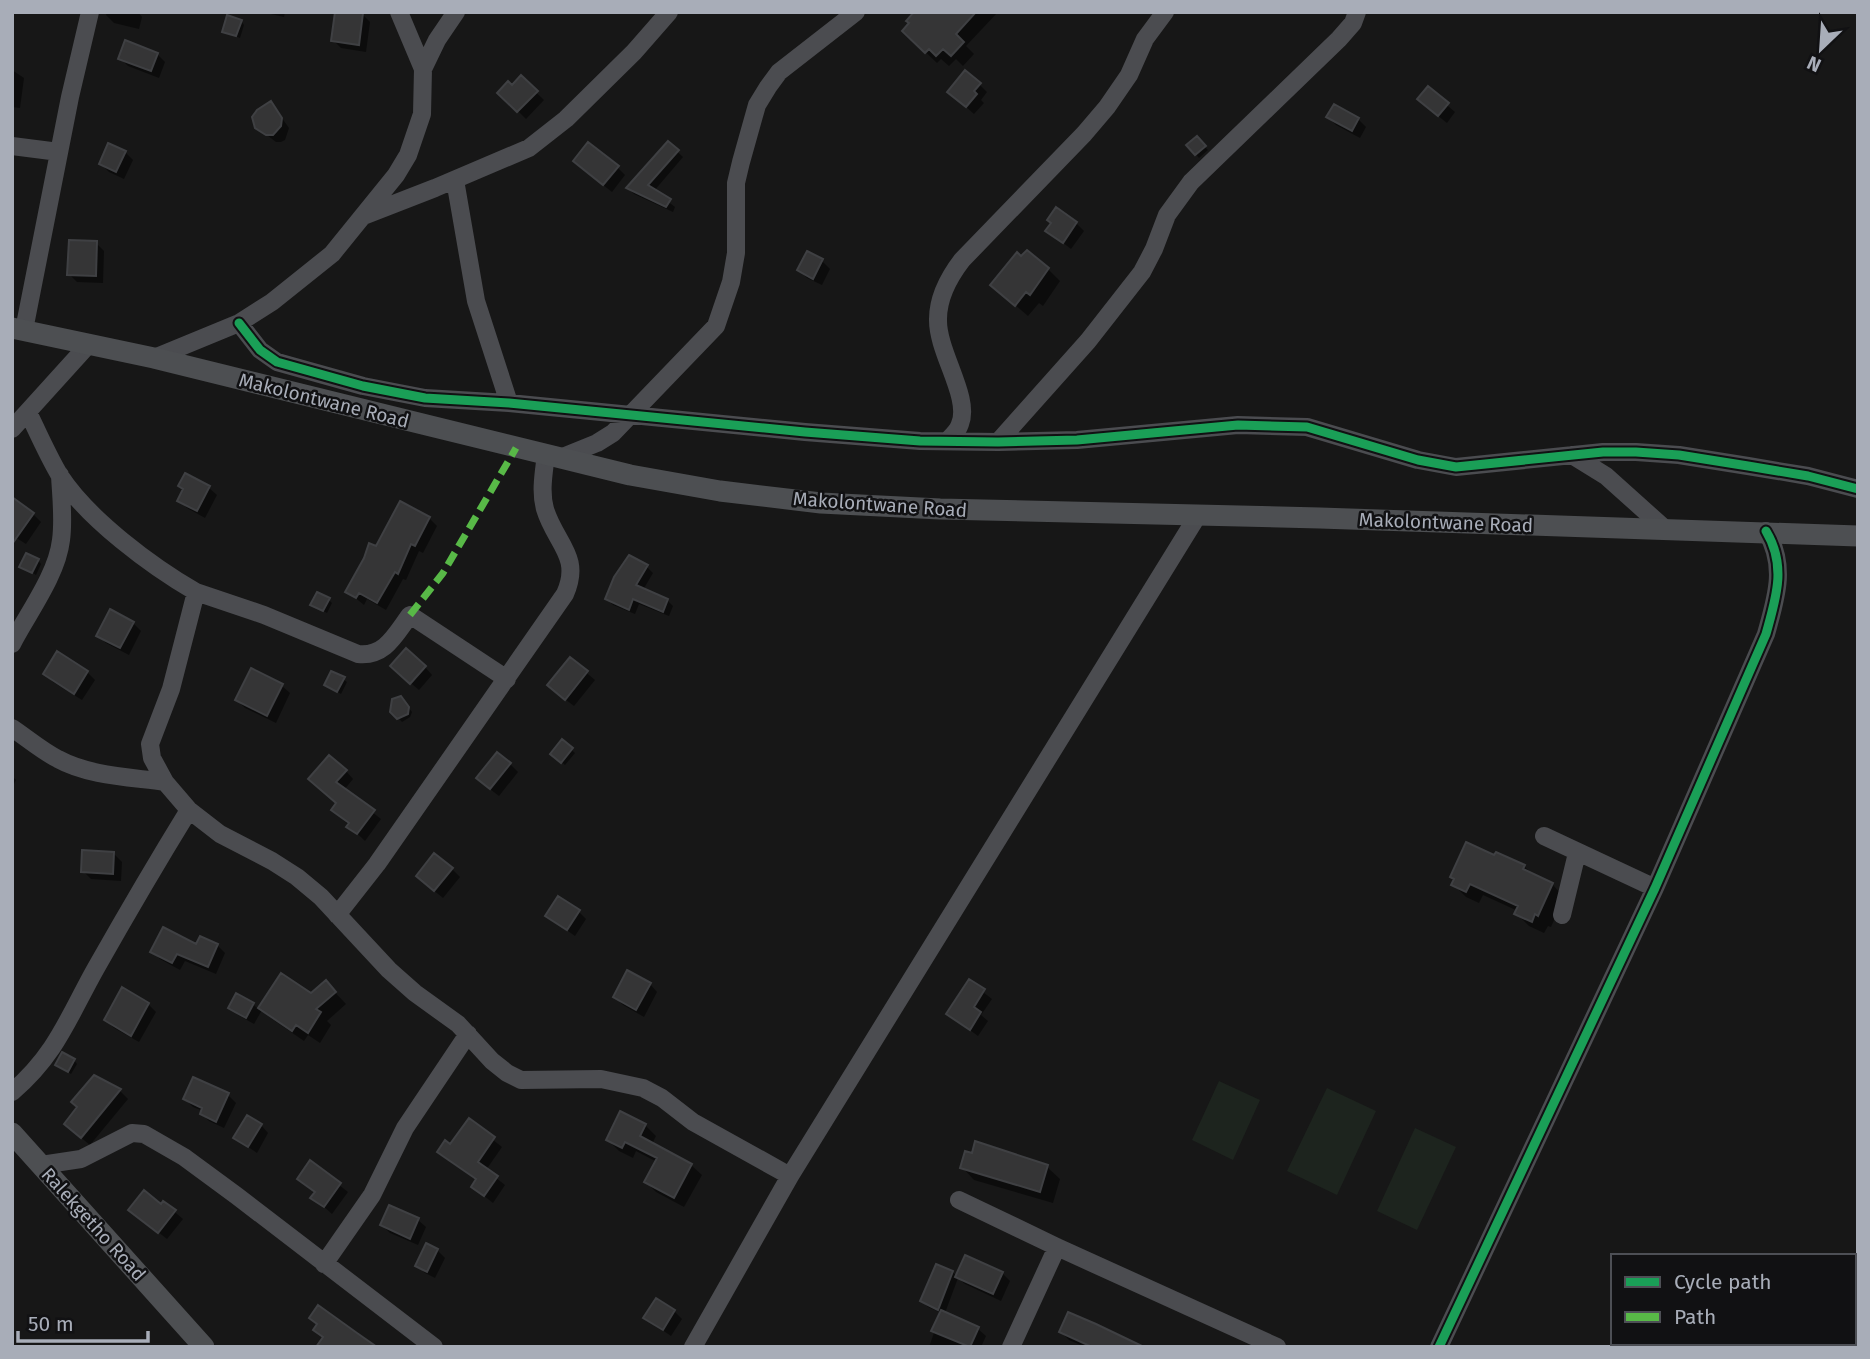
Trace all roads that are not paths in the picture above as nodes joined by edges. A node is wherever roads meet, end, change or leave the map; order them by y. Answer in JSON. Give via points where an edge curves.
{"nodes":[{"id":1,"x":90,"y":12,"type":"edge"},
{"id":2,"x":399,"y":12,"type":"edge"},
{"id":3,"x":456,"y":12,"type":"edge"},
{"id":4,"x":669,"y":12,"type":"edge"},
{"id":5,"x":856,"y":12,"type":"edge"},
{"id":6,"x":1165,"y":12,"type":"edge"},
{"id":7,"x":1357,"y":12,"type":"edge"},
{"id":8,"x":423,"y":69,"type":"junction"},
{"id":9,"x":12,"y":146,"type":"edge"},
{"id":10,"x":59,"y":152,"type":"junction"},
{"id":11,"x":455,"y":180,"type":"junction"},
{"id":12,"x":363,"y":216,"type":"junction"},
{"id":13,"x":239,"y":323,"type":"junction"},
{"id":14,"x":18,"y":329,"type":"edge"},
{"id":15,"x":89,"y":344,"type":"junction"},
{"id":16,"x":154,"y":358,"type":"junction"},
{"id":17,"x":293,"y":368,"type":"junction"},
{"id":18,"x":256,"y":383,"type":"junction"},
{"id":19,"x":509,"y":402,"type":"junction"},
{"id":20,"x":633,"y":414,"type":"junction"},
{"id":21,"x":18,"y":418,"type":"edge"},
{"id":22,"x":947,"y":441,"type":"junction"},
{"id":23,"x":998,"y":442,"type":"junction"},
{"id":24,"x":1572,"y":455,"type":"junction"},
{"id":25,"x":553,"y":456,"type":"junction"},
{"id":26,"x":60,"y":475,"type":"junction"},
{"id":27,"x":1858,"y":489,"type":"edge"},
{"id":28,"x":1198,"y":515,"type":"junction"},
{"id":29,"x":1664,"y":528,"type":"junction"},
{"id":30,"x":1766,"y":531,"type":"junction"},
{"id":31,"x":1858,"y":536,"type":"edge"},
{"id":32,"x":196,"y":592,"type":"junction"},
{"id":33,"x":12,"y":644,"type":"edge"},
{"id":34,"x":508,"y":679,"type":"junction"},
{"id":35,"x":12,"y":728,"type":"edge"},
{"id":36,"x":165,"y":782,"type":"junction"},
{"id":37,"x":189,"y":810,"type":"junction"},
{"id":38,"x":1544,"y":836,"type":"dead end"},
{"id":39,"x":1577,"y":853,"type":"junction"},
{"id":40,"x":1655,"y":888,"type":"junction"},
{"id":41,"x":337,"y":915,"type":"junction"},
{"id":42,"x":1562,"y":915,"type":"dead end"},
{"id":43,"x":468,"y":1034,"type":"junction"},
{"id":44,"x":12,"y":1092,"type":"edge"},
{"id":45,"x":12,"y":1133,"type":"edge"},
{"id":46,"x":41,"y":1165,"type":"junction"},
{"id":47,"x":790,"y":1176,"type":"junction"},
{"id":48,"x":958,"y":1200,"type":"dead end"},
{"id":49,"x":1057,"y":1247,"type":"junction"},
{"id":50,"x":324,"y":1264,"type":"junction"},
{"id":51,"x":204,"y":1347,"type":"edge"},
{"id":52,"x":434,"y":1347,"type":"edge"},
{"id":53,"x":694,"y":1347,"type":"edge"},
{"id":54,"x":1011,"y":1347,"type":"edge"},
{"id":55,"x":1277,"y":1347,"type":"edge"},
{"id":56,"x":1439,"y":1347,"type":"edge"}],
"edges":[{"from":1,"to":10,"type":"street"},
{"from":2,"to":8,"type":"street"},
{"from":3,"to":8,"type":"street"},
{"from":4,"to":11,"type":"street","via":[[549,134],[529,148]]},
{"from":5,"to":20,"type":"street","via":[[779,72],[757,105],[736,183],[736,253],[725,304],[716,326]]},
{"from":6,"to":22,"type":"street","via":[[1107,107],[952,273],[937,321],[963,412],[959,428]]},
{"from":7,"to":23,"type":"street","via":[[1339,38],[1191,182],[1167,215],[1142,272]]},
{"from":8,"to":12,"type":"street","via":[[417,134],[396,175]]},
{"from":9,"to":10,"type":"street"},
{"from":10,"to":14,"type":"street"},
{"from":11,"to":12,"type":"street"},
{"from":11,"to":19,"type":"street","via":[[476,301]]},
{"from":12,"to":13,"type":"street","via":[[332,254],[302,280]]},
{"from":13,"to":16,"type":"street"},
{"from":13,"to":17,"type":"street","via":[[260,350]]},
{"from":14,"to":15,"type":"main road","name":"Makolontwane Road"},
{"from":15,"to":16,"type":"main road","name":"Makolontwane Road"},
{"from":15,"to":21,"type":"street"},
{"from":16,"to":18,"type":"main road","name":"Makolontwane Road"},
{"from":17,"to":18,"type":"street"},
{"from":17,"to":19,"type":"street","via":[[413,396]]},
{"from":18,"to":25,"type":"main road","name":"Makolontwane Road"},
{"from":19,"to":20,"type":"street"},
{"from":20,"to":22,"type":"street"},
{"from":20,"to":25,"type":"street","via":[[613,433]]},
{"from":21,"to":26,"type":"street"},
{"from":22,"to":23,"type":"street"},
{"from":23,"to":24,"type":"street","via":[[1238,425],[1307,427],[1456,467]]},
{"from":24,"to":27,"type":"street","via":[[1678,456],[1808,476]]},
{"from":24,"to":29,"type":"street","via":[[1606,477]]},
{"from":25,"to":28,"type":"main road","name":"Makolontwane Road","via":[[720,491],[821,503]]},
{"from":25,"to":34,"type":"street","via":[[542,488],[544,505],[572,567],[571,581]]},
{"from":26,"to":32,"type":"street","via":[[103,523]]},
{"from":26,"to":33,"type":"street","via":[[62,526],[55,565]]},
{"from":28,"to":29,"type":"main road","name":"Makolontwane Road"},
{"from":28,"to":47,"type":"street"},
{"from":29,"to":30,"type":"main road","name":"Makolontwane Road"},
{"from":30,"to":31,"type":"main road","name":"Makolontwane Road"},
{"from":30,"to":40,"type":"street","via":[[1778,560],[1766,634]]},
{"from":32,"to":34,"type":"street","via":[[370,656],[381,651],[410,615]]},
{"from":32,"to":36,"type":"street","via":[[171,689],[150,744]]},
{"from":34,"to":41,"type":"street"},
{"from":35,"to":36,"type":"street","via":[[73,765]]},
{"from":36,"to":37,"type":"street"},
{"from":37,"to":41,"type":"street","via":[[220,834],[297,877]]},
{"from":37,"to":44,"type":"street","via":[[64,1031],[47,1058]]},
{"from":38,"to":39,"type":"street"},
{"from":39,"to":40,"type":"street"},
{"from":39,"to":42,"type":"street"},
{"from":40,"to":56,"type":"street"},
{"from":41,"to":43,"type":"street","via":[[388,970]]},
{"from":43,"to":47,"type":"street","via":[[492,1061],[521,1080],[601,1079],[643,1088]]},
{"from":43,"to":50,"type":"street","via":[[405,1128],[372,1195]]},
{"from":45,"to":46,"type":"main road","name":"Ralekgetho Road"},
{"from":46,"to":50,"type":"street","via":[[81,1159],[132,1133],[144,1134],[195,1165]]},
{"from":46,"to":51,"type":"main road","name":"Ralekgetho Road"},
{"from":47,"to":53,"type":"street"},
{"from":48,"to":49,"type":"street"},
{"from":49,"to":54,"type":"street"},
{"from":49,"to":55,"type":"street"},
{"from":50,"to":52,"type":"street"}]}
